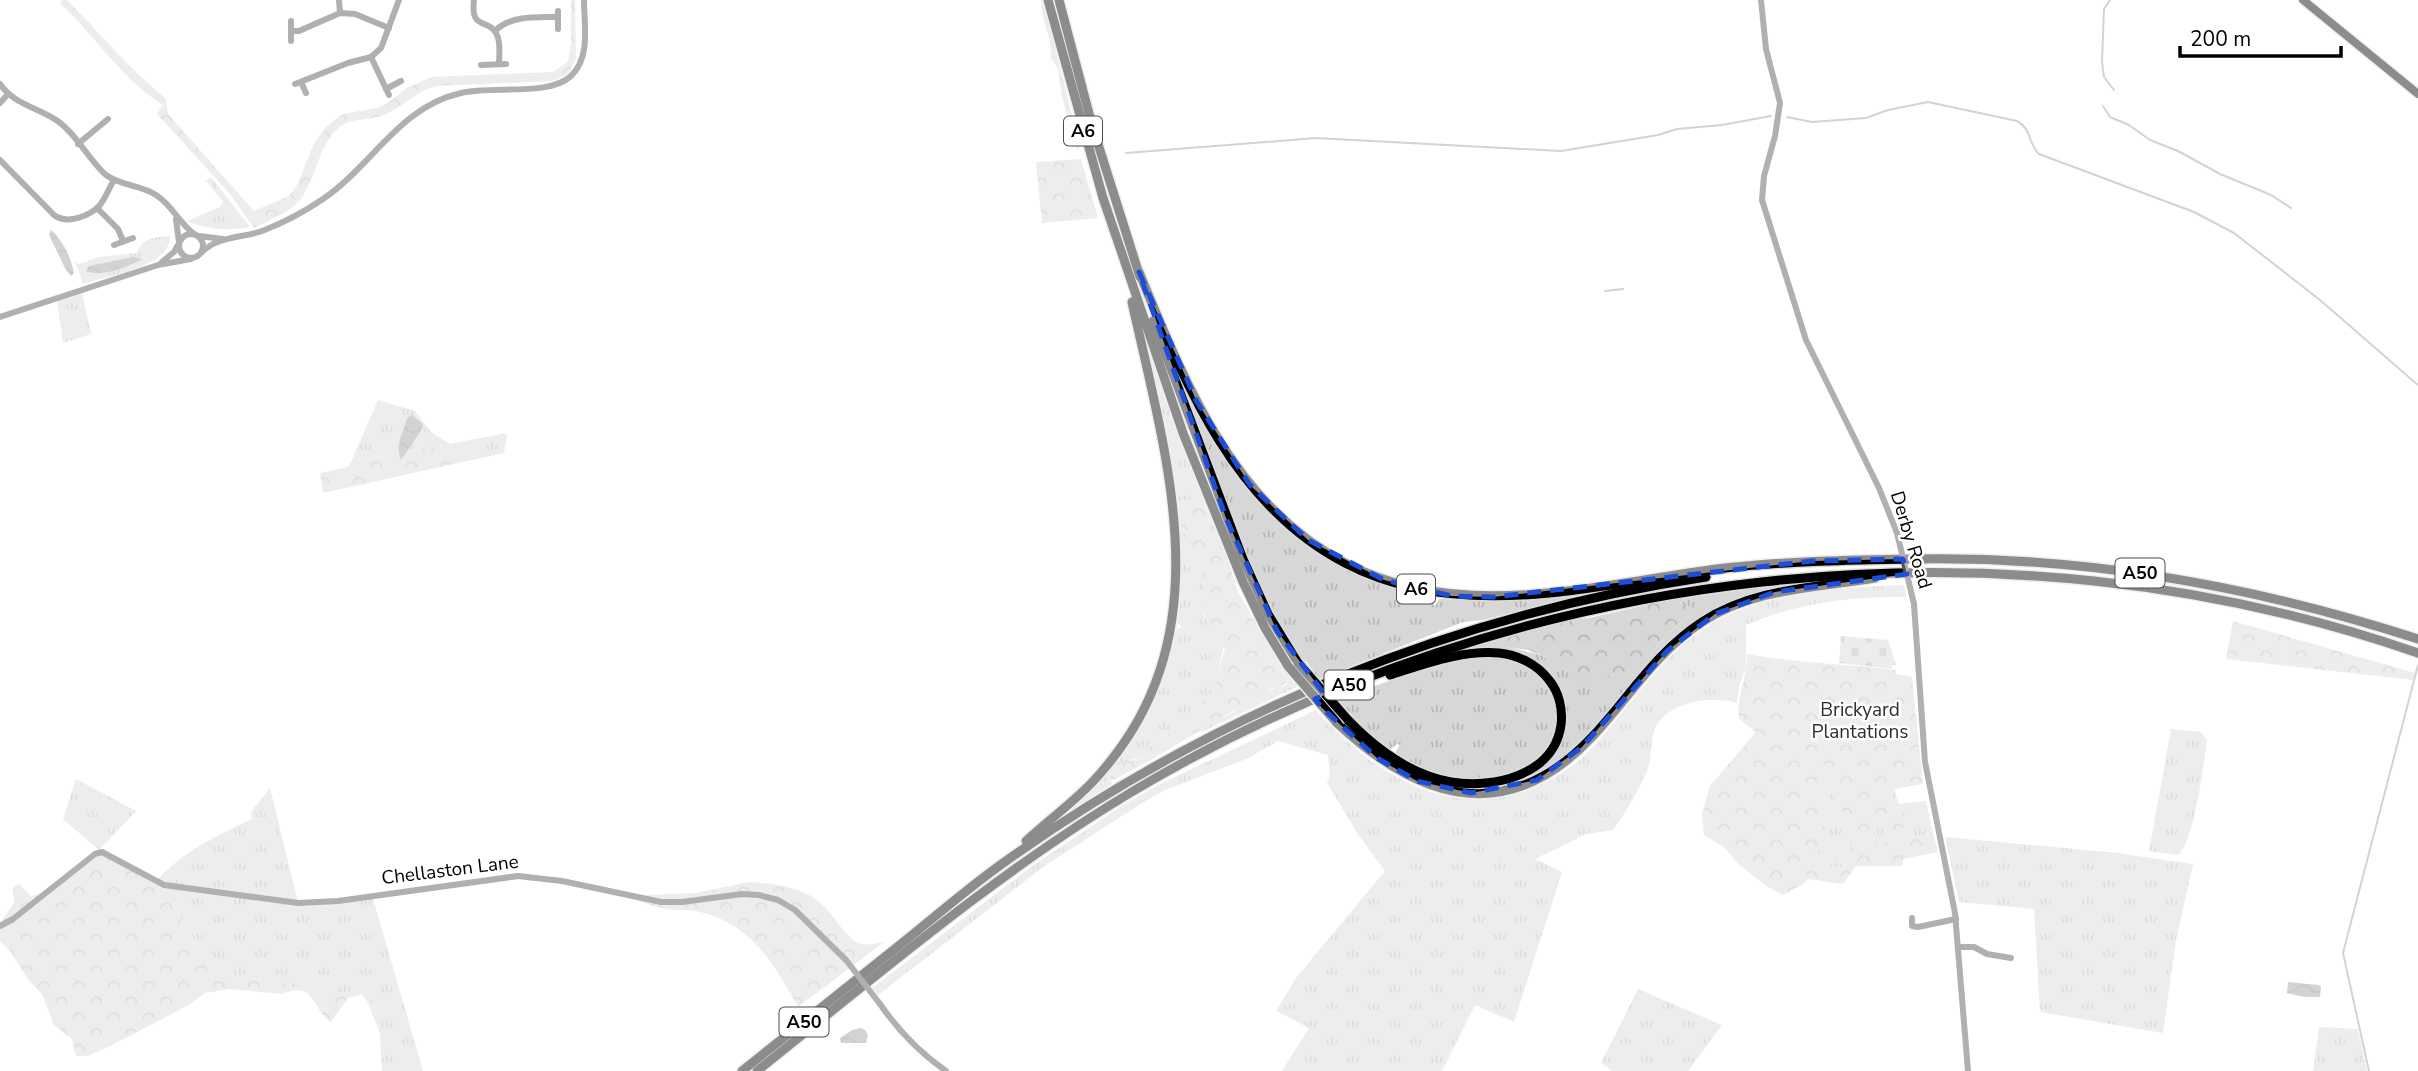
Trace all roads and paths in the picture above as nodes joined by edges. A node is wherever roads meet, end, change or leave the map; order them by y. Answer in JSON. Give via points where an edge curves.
{"nodes":[{"id":1,"x":339,"y":0,"type":"edge"},
{"id":2,"x":399,"y":0,"type":"edge"},
{"id":3,"x":474,"y":0,"type":"edge"},
{"id":4,"x":584,"y":0,"type":"edge"},
{"id":5,"x":1048,"y":0,"type":"edge"},
{"id":6,"x":1059,"y":0,"type":"edge"},
{"id":7,"x":1761,"y":0,"type":"edge"},
{"id":8,"x":2302,"y":0,"type":"edge"},
{"id":9,"x":340,"y":13,"type":"junction"},
{"id":10,"x":291,"y":21,"type":"dead end"},
{"id":11,"x":389,"y":28,"type":"junction"},
{"id":12,"x":558,"y":29,"type":"dead end"},
{"id":13,"x":291,"y":31,"type":"junction"},
{"id":14,"x":495,"y":31,"type":"junction"},
{"id":15,"x":291,"y":41,"type":"dead end"},
{"id":16,"x":370,"y":57,"type":"junction"},
{"id":17,"x":481,"y":65,"type":"dead end"},
{"id":18,"x":401,"y":81,"type":"dead end"},
{"id":19,"x":0,"y":84,"type":"edge"},
{"id":20,"x":306,"y":93,"type":"dead end"},
{"id":21,"x":8,"y":94,"type":"junction"},
{"id":22,"x":2418,"y":94,"type":"edge"},
{"id":23,"x":0,"y":103,"type":"edge"},
{"id":24,"x":108,"y":119,"type":"dead end"},
{"id":25,"x":78,"y":144,"type":"junction"},
{"id":26,"x":0,"y":160,"type":"edge"},
{"id":27,"x":114,"y":180,"type":"junction"},
{"id":28,"x":97,"y":208,"type":"junction"},
{"id":29,"x":176,"y":218,"type":"junction"},
{"id":30,"x":195,"y":235,"type":"junction"},
{"id":31,"x":133,"y":238,"type":"dead end"},
{"id":32,"x":225,"y":239,"type":"junction"},
{"id":33,"x":123,"y":241,"type":"junction"},
{"id":34,"x":179,"y":243,"type":"junction"},
{"id":35,"x":114,"y":244,"type":"dead end"},
{"id":36,"x":202,"y":252,"type":"junction"},
{"id":37,"x":191,"y":259,"type":"junction"},
{"id":38,"x":1122,"y":261,"type":"junction"},
{"id":39,"x":158,"y":265,"type":"junction"},
{"id":40,"x":1139,"y":272,"type":"junction"},
{"id":41,"x":0,"y":317,"type":"edge"},
{"id":42,"x":1854,"y":561,"type":"junction"},
{"id":43,"x":1898,"y":574,"type":"junction"},
{"id":44,"x":2418,"y":639,"type":"edge"},
{"id":45,"x":2418,"y":653,"type":"edge"},
{"id":46,"x":1331,"y":692,"type":"junction"},
{"id":47,"x":1004,"y":862,"type":"junction"},
{"id":48,"x":1912,"y":918,"type":"dead end"},
{"id":49,"x":1956,"y":919,"type":"junction"},
{"id":50,"x":0,"y":926,"type":"edge"},
{"id":51,"x":1959,"y":947,"type":"junction"},
{"id":52,"x":2011,"y":958,"type":"dead end"},
{"id":53,"x":742,"y":1071,"type":"edge"},
{"id":54,"x":757,"y":1071,"type":"edge"},
{"id":55,"x":946,"y":1071,"type":"edge"},
{"id":56,"x":1968,"y":1071,"type":"edge"}],
"edges":[{"from":1,"to":9,"type":"street"},
{"from":2,"to":11,"type":"street"},
{"from":3,"to":14,"type":"street","via":[[475,19]]},
{"from":4,"to":32,"type":"street","via":[[583,58],[566,80],[541,87],[474,90],[437,101],[394,130],[326,197],[271,228]]},
{"from":5,"to":38,"type":"highway","number":"A6"},
{"from":6,"to":40,"type":"highway","number":"A6","via":[[1092,125]]},
{"from":7,"to":49,"type":"street","name":"Derby Road","bridge":true,"via":[[1766,49],[1780,103],[1762,200],[1806,340],[1897,533],[1914,604],[1925,762]]},
{"from":8,"to":22,"type":"main road"},
{"from":9,"to":11,"type":"street"},
{"from":9,"to":13,"type":"street"},
{"from":10,"to":13,"type":"street"},
{"from":11,"to":16,"type":"street","via":[[381,48]]},
{"from":12,"to":14,"type":"street","via":[[558,14],[515,20]]},
{"from":13,"to":15,"type":"street"},
{"from":14,"to":17,"type":"street","via":[[503,64]]},
{"from":16,"to":18,"type":"street","via":[[388,92]]},
{"from":16,"to":20,"type":"street","via":[[298,83]]},
{"from":19,"to":21,"type":"street"},
{"from":21,"to":23,"type":"street"},
{"from":21,"to":25,"type":"street","via":[[58,122]]},
{"from":24,"to":25,"type":"street"},
{"from":25,"to":27,"type":"street"},
{"from":26,"to":28,"type":"street","via":[[58,218],[74,219]]},
{"from":27,"to":28,"type":"street"},
{"from":27,"to":29,"type":"street","via":[[154,194]]},
{"from":28,"to":33,"type":"street"},
{"from":29,"to":30,"type":"street"},
{"from":29,"to":34,"type":"street"},
{"from":30,"to":32,"type":"street"},
{"from":30,"to":34,"type":"street","via":[[185,236]]},
{"from":30,"to":36,"type":"street","via":[[203,242]]},
{"from":31,"to":33,"type":"street"},
{"from":32,"to":36,"type":"street"},
{"from":33,"to":35,"type":"street"},
{"from":34,"to":37,"type":"street","via":[[180,253]]},
{"from":34,"to":39,"type":"street"},
{"from":36,"to":37,"type":"street"},
{"from":37,"to":39,"type":"street"},
{"from":38,"to":43,"type":"highway","number":"A6","bridge":true,"via":[[1187,445],[1265,628],[1288,666],[1336,723],[1384,763],[1428,785],[1485,793],[1537,780],[1572,757],[1667,651],[1715,614],[1775,592]]},
{"from":38,"to":47,"type":"highway","via":[[1169,485],[1176,562],[1170,640],[1149,702],[1117,753],[1075,800]]},
{"from":39,"to":41,"type":"street"},
{"from":40,"to":42,"type":"highway","number":"A6","via":[[1187,383],[1250,485],[1308,540],[1364,572],[1426,592],[1493,597],[1729,568]]},
{"from":40,"to":46,"type":"highway","bridge":true,"via":[[1169,367],[1268,614],[1298,663],[1348,720],[1417,771],[1452,782],[1486,784],[1518,776],[1538,764],[1556,741],[1562,714],[1558,694],[1543,673],[1526,661],[1502,654],[1448,658]]},
{"from":42,"to":44,"type":"highway","number":"A50","via":[[2012,560],[2124,570],[2283,600]]},
{"from":42,"to":47,"type":"highway","number":"A50","via":[[1641,587],[1430,642],[1300,693],[1177,753]]},
{"from":43,"to":45,"type":"highway","number":"A50","via":[[2123,584],[2232,602]]},
{"from":43,"to":46,"type":"highway","number":"A50","via":[[1776,580],[1625,603],[1483,638]]},
{"from":46,"to":54,"type":"highway","number":"A50","via":[[1222,743],[1093,816],[1000,881]]},
{"from":47,"to":53,"type":"highway","number":"A50"},
{"from":48,"to":49,"type":"street","via":[[1912,926],[1918,927]]},
{"from":49,"to":51,"type":"street","name":"Derby Road"},
{"from":50,"to":55,"type":"street","name":"Chellaston Lane","bridge":true,"via":[[102,852],[164,885],[298,903],[518,876],[668,903],[758,895],[795,911],[846,960],[903,1033]]},
{"from":51,"to":52,"type":"street"},
{"from":51,"to":56,"type":"street","name":"Derby Road"}]}
